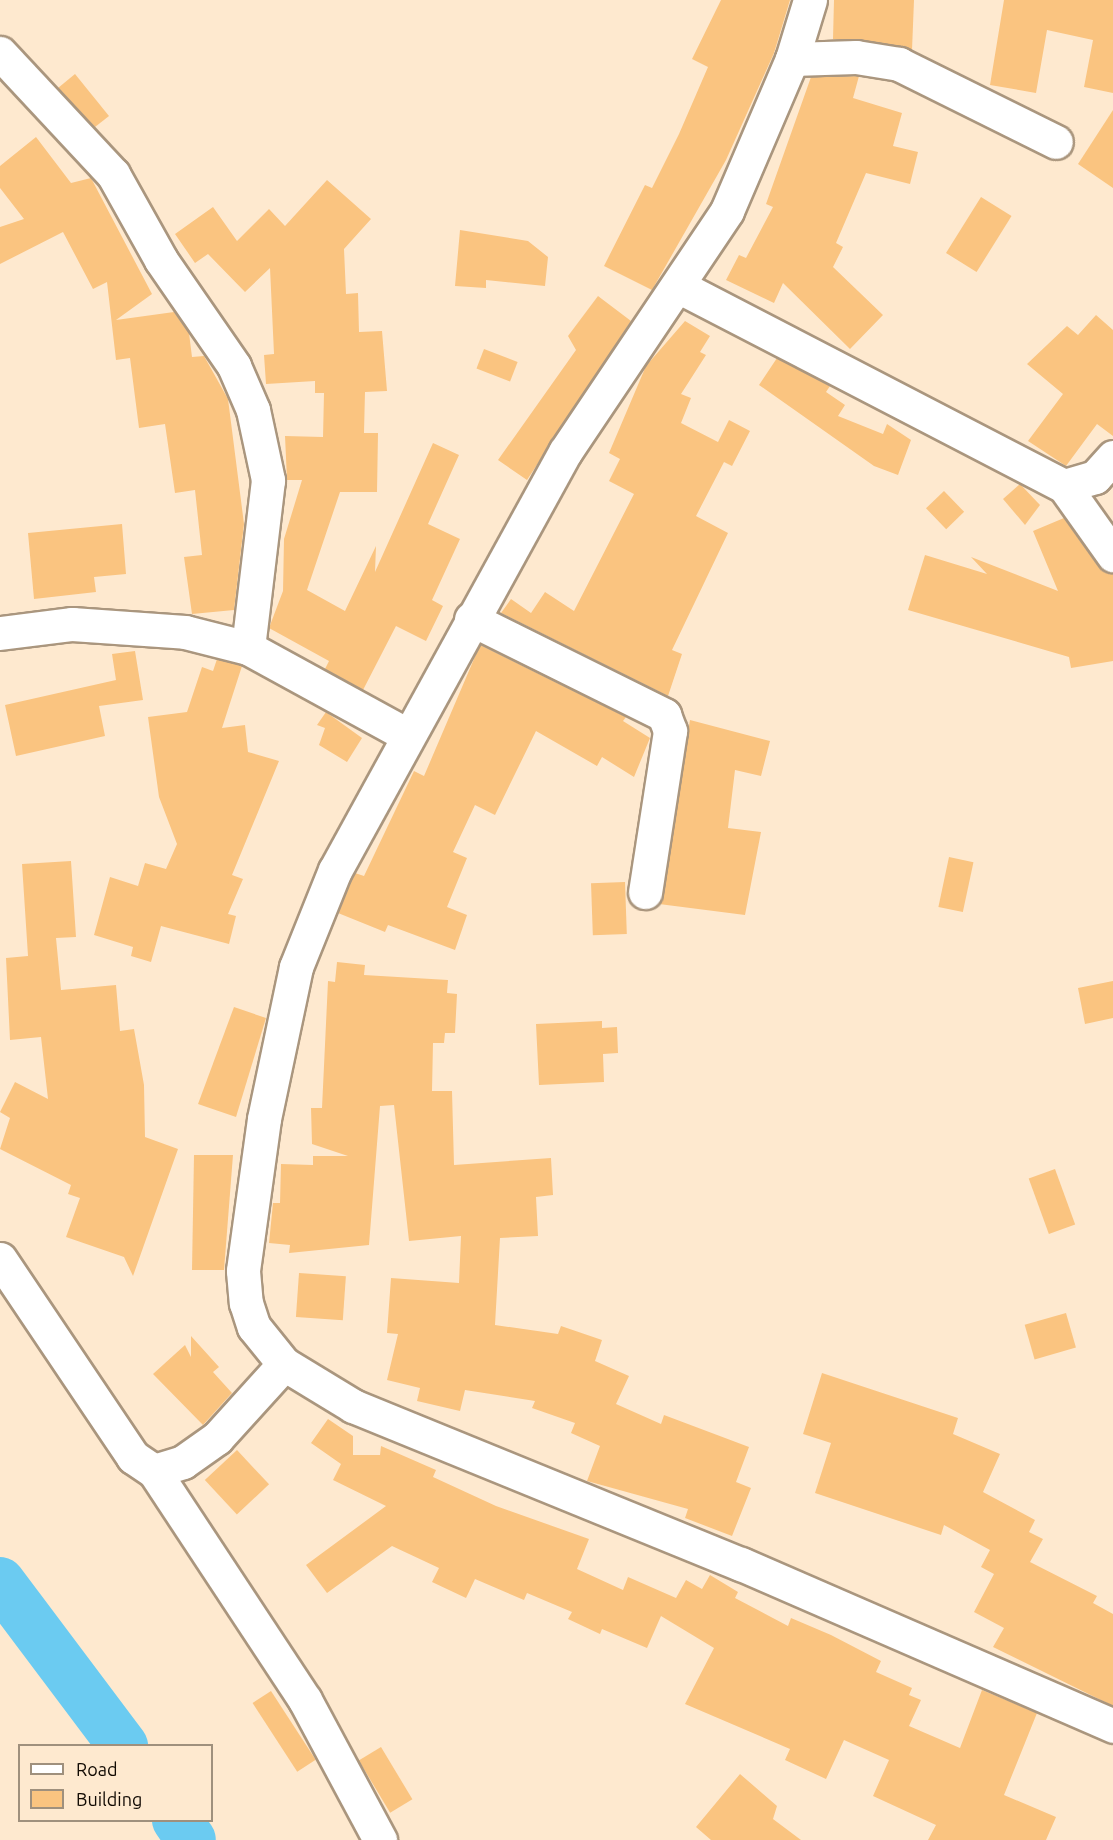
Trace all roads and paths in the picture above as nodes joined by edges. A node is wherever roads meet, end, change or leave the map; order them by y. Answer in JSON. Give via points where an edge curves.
{"nodes":[{"id":1,"x":810,"y":0,"type":"edge"},
{"id":2,"x":0,"y":53,"type":"edge"},
{"id":3,"x":792,"y":59,"type":"junction"},
{"id":4,"x":1056,"y":142,"type":"dead end"},
{"id":5,"x":678,"y":286,"type":"junction"},
{"id":6,"x":1113,"y":457,"type":"edge"},
{"id":7,"x":1064,"y":486,"type":"junction"},
{"id":8,"x":1113,"y":555,"type":"edge"},
{"id":9,"x":471,"y":620,"type":"junction"},
{"id":10,"x":0,"y":633,"type":"edge"},
{"id":11,"x":248,"y":648,"type":"junction"},
{"id":12,"x":406,"y":735,"type":"junction"},
{"id":13,"x":645,"y":892,"type":"dead end"},
{"id":14,"x":0,"y":1259,"type":"edge"},
{"id":15,"x":284,"y":1364,"type":"junction"},
{"id":16,"x":154,"y":1471,"type":"junction"},
{"id":17,"x":1113,"y":1726,"type":"edge"},
{"id":18,"x":380,"y":1840,"type":"edge"}],
"edges":[{"from":1,"to":3,"type":"street"},
{"from":2,"to":11,"type":"street","via":[[113,174],[160,260],[234,366],[253,410],[268,480]]},
{"from":3,"to":4,"type":"street","via":[[856,57],[899,64]]},
{"from":3,"to":5,"type":"street","via":[[728,211]]},
{"from":5,"to":7,"type":"street"},
{"from":5,"to":9,"type":"street","via":[[565,452]]},
{"from":6,"to":7,"type":"street","via":[[1095,477]]},
{"from":7,"to":8,"type":"street"},
{"from":9,"to":12,"type":"street"},
{"from":9,"to":13,"type":"street","via":[[664,715],[670,731]]},
{"from":10,"to":11,"type":"street","via":[[72,624],[135,626]]},
{"from":11,"to":12,"type":"street"},
{"from":12,"to":15,"type":"street","via":[[334,870],[296,967],[264,1119],[243,1271],[254,1327]]},
{"from":14,"to":16,"type":"street","via":[[133,1457]]},
{"from":15,"to":16,"type":"street","via":[[217,1438],[183,1462]]},
{"from":15,"to":17,"type":"street","via":[[353,1406],[741,1564]]},
{"from":16,"to":18,"type":"street","via":[[304,1700]]}]}
